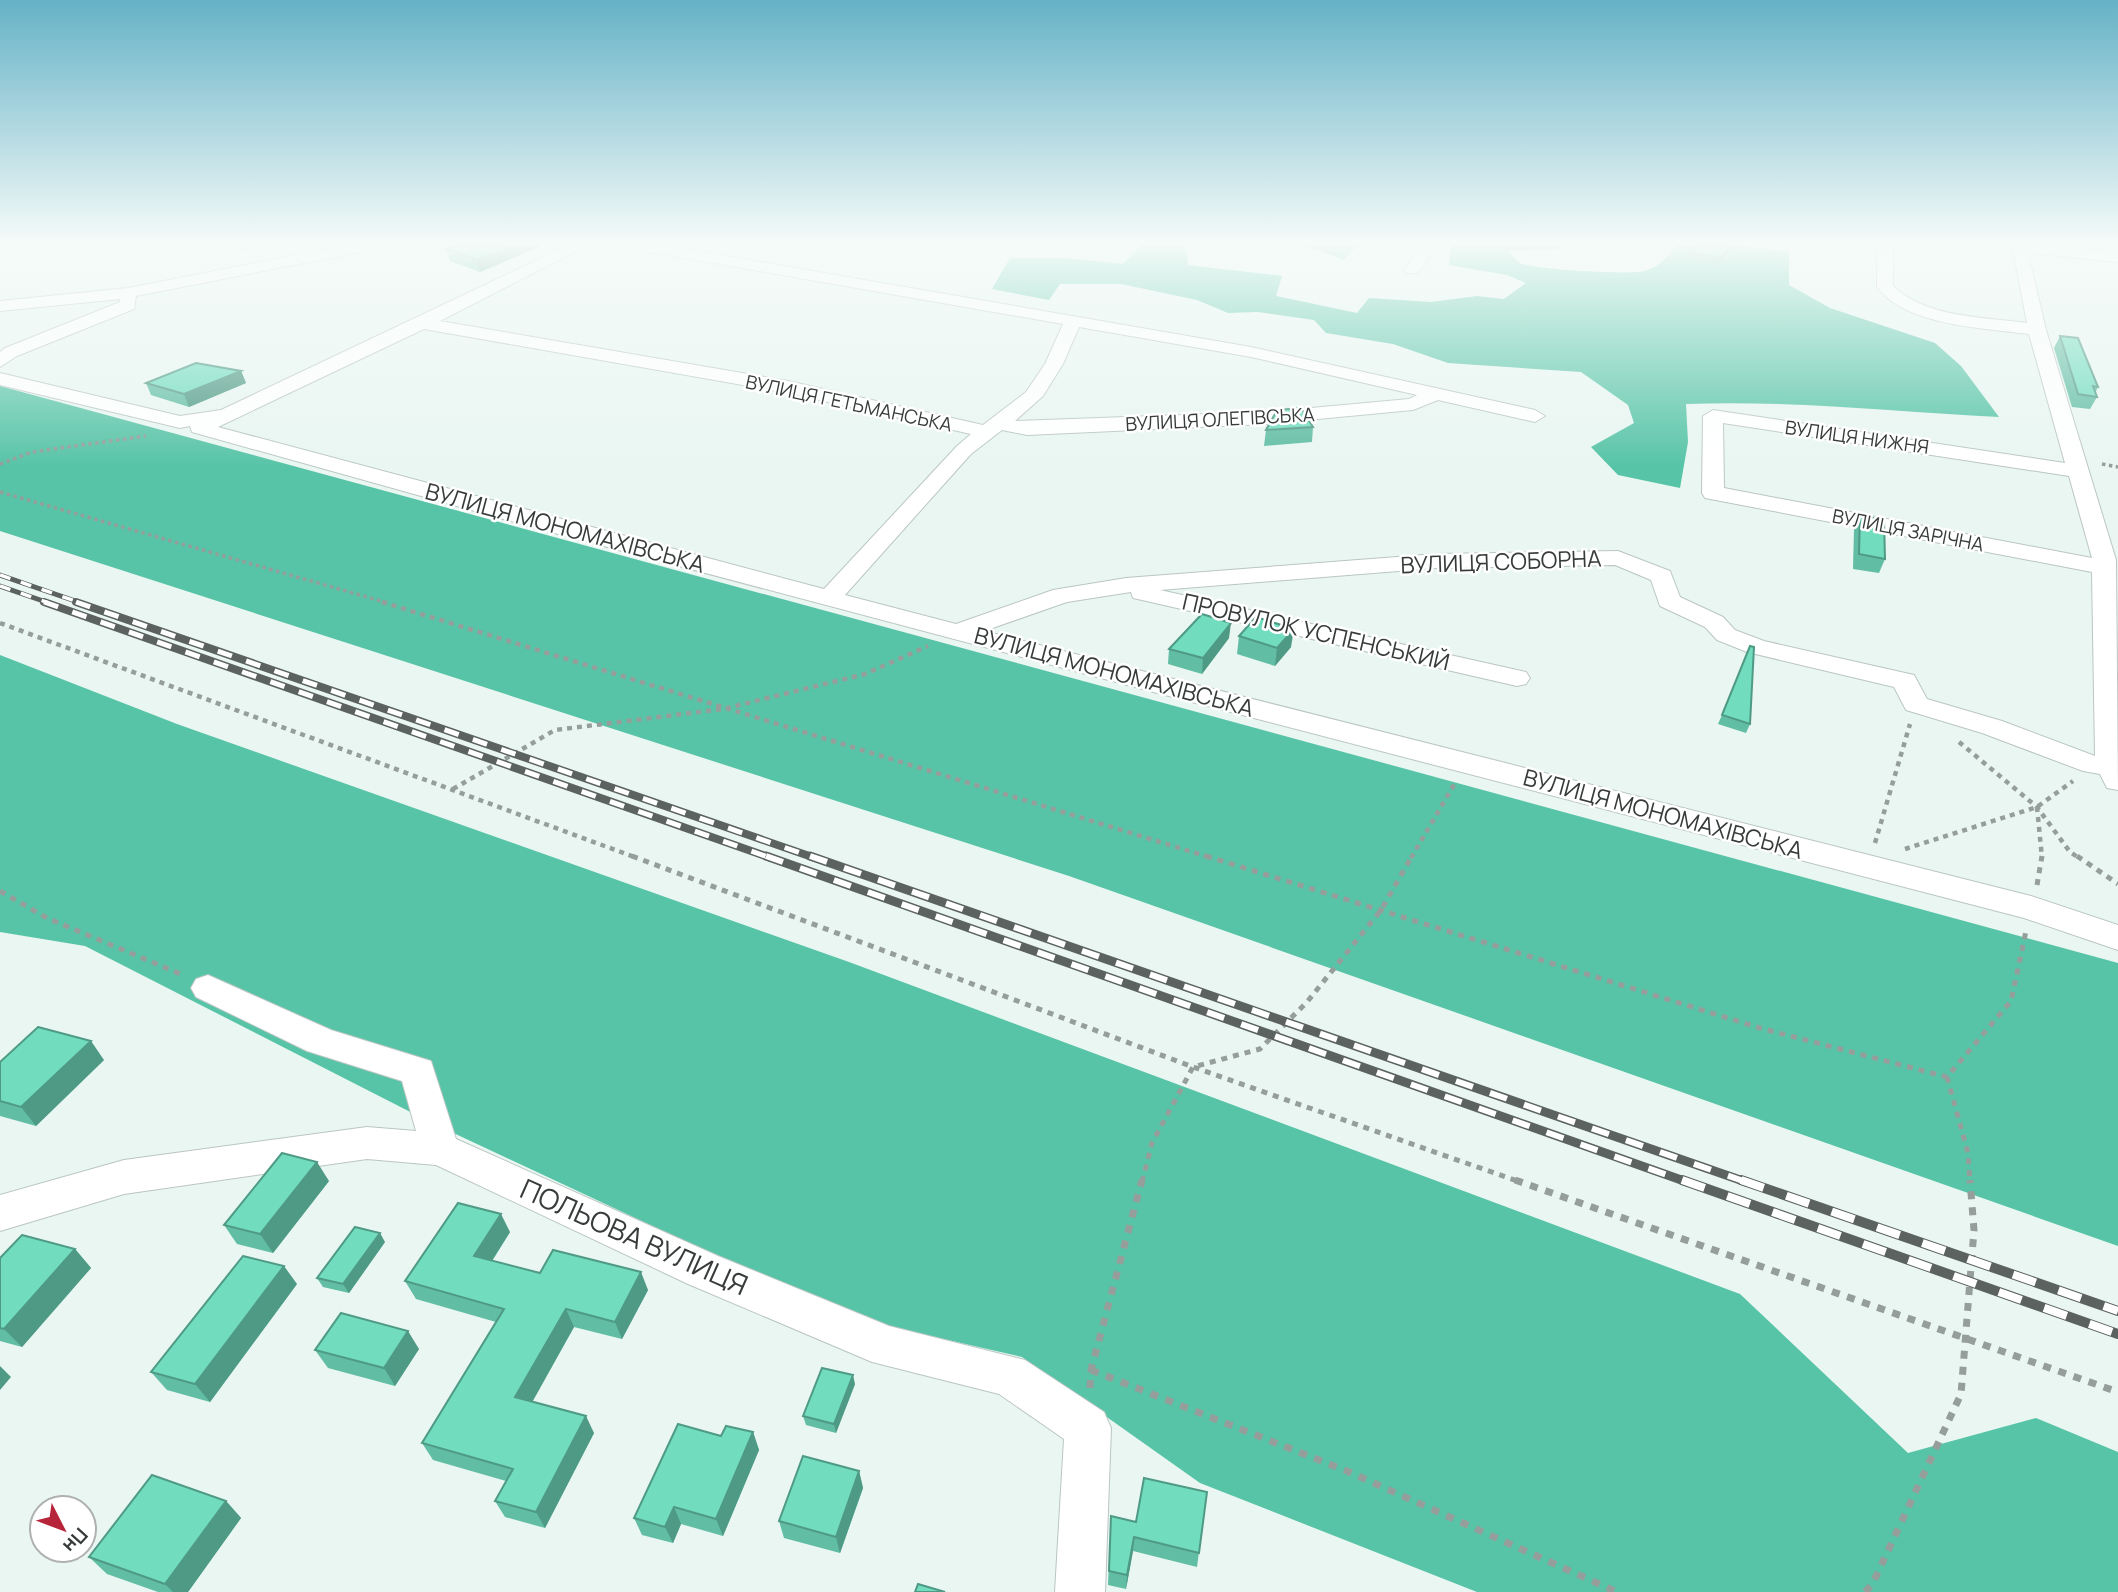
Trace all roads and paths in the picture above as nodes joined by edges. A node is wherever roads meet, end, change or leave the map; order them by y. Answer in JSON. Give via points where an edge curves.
{"nodes":[{"id":1,"x":95,"y":318,"type":"edge"},
{"id":2,"x":432,"y":318,"type":"edge"},
{"id":3,"x":1058,"y":318,"type":"edge"},
{"id":4,"x":1965,"y":318,"type":"edge"},
{"id":5,"x":2034,"y":318,"type":"edge"},
{"id":6,"x":1073,"y":321,"type":"junction"},
{"id":7,"x":422,"y":323,"type":"junction"},
{"id":8,"x":2037,"y":330,"type":"junction"},
{"id":9,"x":0,"y":361,"type":"edge"},
{"id":10,"x":0,"y":379,"type":"edge"},
{"id":11,"x":1438,"y":392,"type":"junction"},
{"id":12,"x":234,"y":411,"type":"junction"},
{"id":13,"x":1535,"y":416,"type":"dead end"},
{"id":14,"x":995,"y":425,"type":"junction"},
{"id":15,"x":148,"y":435,"type":"dead end"},
{"id":16,"x":0,"y":464,"type":"edge"},
{"id":17,"x":2077,"y":471,"type":"junction"},
{"id":18,"x":0,"y":492,"type":"edge"},
{"id":19,"x":1713,"y":493,"type":"joint"},
{"id":20,"x":2103,"y":567,"type":"junction"},
{"id":21,"x":1114,"y":587,"type":"junction"},
{"id":22,"x":830,"y":597,"type":"junction"},
{"id":23,"x":0,"y":623,"type":"edge"},
{"id":24,"x":960,"y":631,"type":"junction"},
{"id":25,"x":1517,"y":678,"type":"dead end"},
{"id":26,"x":1916,"y":704,"type":"junction"},
{"id":27,"x":723,"y":709,"type":"junction"},
{"id":28,"x":1467,"y":763,"type":"junction"},
{"id":29,"x":2110,"y":770,"type":"edge"},
{"id":30,"x":453,"y":789,"type":"junction"},
{"id":31,"x":2037,"y":807,"type":"junction"},
{"id":32,"x":1868,"y":868,"type":"junction"},
{"id":33,"x":2118,"y":884,"type":"edge"},
{"id":34,"x":0,"y":891,"type":"edge"},
{"id":35,"x":2031,"y":908,"type":"junction"},
{"id":36,"x":1381,"y":910,"type":"junction"},
{"id":37,"x":2118,"y":938,"type":"edge"},
{"id":38,"x":208,"y":988,"type":"joint"},
{"id":39,"x":1193,"y":1067,"type":"junction"},
{"id":40,"x":1947,"y":1077,"type":"junction"},
{"id":41,"x":440,"y":1149,"type":"junction"},
{"id":42,"x":0,"y":1213,"type":"edge"},
{"id":43,"x":1966,"y":1337,"type":"junction"},
{"id":44,"x":1091,"y":1370,"type":"junction"},
{"id":45,"x":2118,"y":1392,"type":"edge"},
{"id":46,"x":1088,"y":1428,"type":"junction"},
{"id":47,"x":1080,"y":1592,"type":"edge"},
{"id":48,"x":1617,"y":1592,"type":"edge"},
{"id":49,"x":1865,"y":1592,"type":"edge"}],
"edges":[{"from":1,"to":9,"type":"street","via":[[11,352]]},
{"from":2,"to":7,"type":"street"},
{"from":3,"to":6,"type":"street"},
{"from":4,"to":8,"type":"street"},
{"from":5,"to":8,"type":"street"},
{"from":6,"to":11,"type":"street","via":[[1251,352]]},
{"from":6,"to":14,"type":"street","via":[[1054,364],[1032,396]]},
{"from":7,"to":12,"type":"street"},
{"from":7,"to":14,"type":"street","name":"ВУЛИЦЯ ГЕТЬМАНСЬКА"},
{"from":8,"to":17,"type":"street"},
{"from":10,"to":12,"type":"street","via":[[180,422]]},
{"from":11,"to":13,"type":"street"},
{"from":11,"to":14,"type":"street","name":"ВУЛИЦЯ ОЛЕГІВСЬКА","via":[[1413,404],[1266,418],[1027,429]]},
{"from":12,"to":22,"type":"street","name":"ВУЛИЦЯ МОНОМАХІВСЬКА","via":[[199,428],[540,523]]},
{"from":14,"to":22,"type":"street","via":[[964,450]]},
{"from":15,"to":16,"type":"path","via":[[32,453]]},
{"from":17,"to":19,"type":"street","name":"ВУЛИЦЯ НИЖНЯ","via":[[1713,416]]},
{"from":17,"to":20,"type":"street"},
{"from":18,"to":27,"type":"path","via":[[394,605]]},
{"from":19,"to":20,"type":"street","name":"ВУЛИЦЯ ЗАРІЧНА"},
{"from":20,"to":29,"type":"street"},
{"from":21,"to":24,"type":"street","name":"ВУЛИЦЯ СОБОРНА","via":[[1062,595]]},
{"from":21,"to":25,"type":"street","name":"ПРОВУЛОК УСПЕНСЬКИЙ"},
{"from":21,"to":26,"type":"street","name":"ВУЛИЦЯ СОБОРНА","via":[[1436,561],[1618,558],[1662,576],[1669,601],[1714,622],[1726,635],[1756,647],[1905,681]]},
{"from":22,"to":24,"type":"street","name":"ВУЛИЦЯ МОНОМАХІВСЬКА"},
{"from":23,"to":30,"type":"path"},
{"from":24,"to":27,"type":"path","via":[[865,674]]},
{"from":24,"to":28,"type":"street","name":"ВУЛИЦЯ МОНОМАХІВСЬКА"},
{"from":26,"to":29,"type":"street"},
{"from":26,"to":31,"type":"path"},
{"from":26,"to":32,"type":"path"},
{"from":27,"to":30,"type":"path","via":[[555,730]]},
{"from":27,"to":36,"type":"path"},
{"from":28,"to":32,"type":"street","name":"ВУЛИЦЯ МОНОМАХІВСЬКА"},
{"from":28,"to":36,"type":"path"},
{"from":29,"to":31,"type":"path"},
{"from":30,"to":39,"type":"path"},
{"from":31,"to":32,"type":"path","via":[[1876,859]]},
{"from":31,"to":33,"type":"path","via":[[2070,852]]},
{"from":31,"to":35,"type":"path","via":[[2043,863]]},
{"from":32,"to":35,"type":"street","name":"ВУЛИЦЯ МОНОМАХІВСЬКА"},
{"from":34,"to":38,"type":"path","via":[[47,918],[151,959]]},
{"from":35,"to":37,"type":"street","name":"ВУЛИЦЯ МОНОМАХІВСЬКА"},
{"from":35,"to":40,"type":"path","via":[[2011,1001]]},
{"from":36,"to":39,"type":"path","via":[[1307,1002],[1261,1049]]},
{"from":36,"to":40,"type":"path","via":[[1760,1028]]},
{"from":38,"to":41,"type":"street","via":[[320,1041],[418,1071]]},
{"from":39,"to":43,"type":"path"},
{"from":39,"to":44,"type":"path","via":[[1152,1143]]},
{"from":40,"to":43,"type":"path","via":[[1968,1153],[1974,1230]]},
{"from":41,"to":42,"type":"street","name":"ПОЛЬОВА ВУЛИЦЯ","via":[[367,1143],[124,1177]]},
{"from":41,"to":46,"type":"street","name":"ПОЛЬОВА ВУЛИЦЯ","via":[[703,1270],[888,1347],[1009,1375]]},
{"from":43,"to":45,"type":"path"},
{"from":43,"to":49,"type":"path","via":[[1961,1394]]},
{"from":44,"to":46,"type":"path"},
{"from":44,"to":48,"type":"path","via":[[1347,1471]]},
{"from":46,"to":47,"type":"street"}]}
